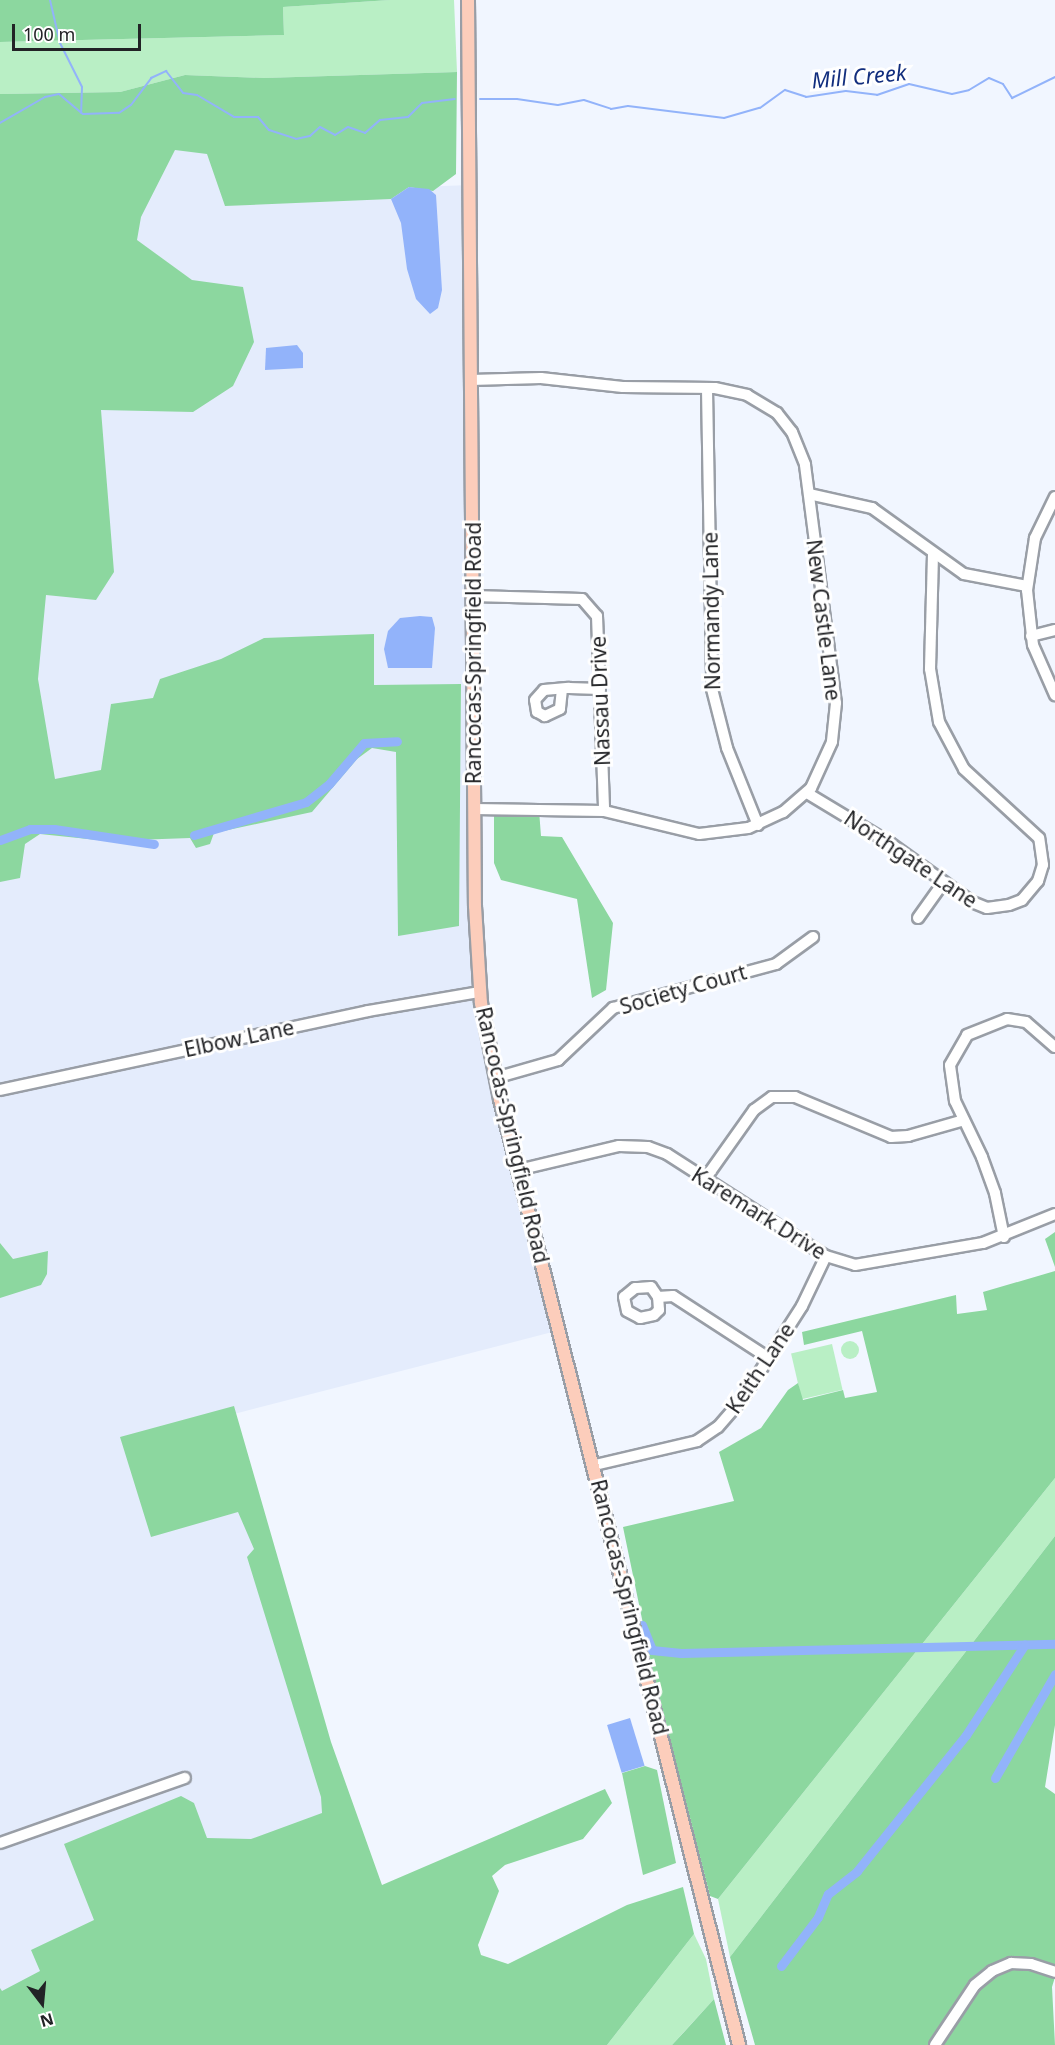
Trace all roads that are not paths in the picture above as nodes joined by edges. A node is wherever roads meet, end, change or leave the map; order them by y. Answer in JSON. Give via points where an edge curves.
{"nodes":[{"id":1,"x":468,"y":0,"type":"edge"},
{"id":2,"x":471,"y":380,"type":"junction"},
{"id":3,"x":707,"y":388,"type":"junction"},
{"id":4,"x":809,"y":494,"type":"junction"},
{"id":5,"x":1055,"y":497,"type":"edge"},
{"id":6,"x":933,"y":553,"type":"junction"},
{"id":7,"x":1027,"y":586,"type":"junction"},
{"id":8,"x":473,"y":596,"type":"junction"},
{"id":9,"x":1055,"y":630,"type":"edge"},
{"id":10,"x":1030,"y":636,"type":"junction"},
{"id":11,"x":562,"y":689,"type":"dead end"},
{"id":12,"x":600,"y":689,"type":"junction"},
{"id":13,"x":1055,"y":695,"type":"edge"},
{"id":14,"x":807,"y":793,"type":"junction"},
{"id":15,"x":474,"y":809,"type":"junction"},
{"id":16,"x":604,"y":811,"type":"junction"},
{"id":17,"x":758,"y":825,"type":"junction"},
{"id":18,"x":943,"y":883,"type":"junction"},
{"id":19,"x":918,"y":918,"type":"dead end"},
{"id":20,"x":813,"y":937,"type":"dead end"},
{"id":21,"x":480,"y":992,"type":"junction"},
{"id":22,"x":1055,"y":1047,"type":"edge"},
{"id":23,"x":495,"y":1078,"type":"junction"},
{"id":24,"x":0,"y":1090,"type":"edge"},
{"id":25,"x":964,"y":1120,"type":"junction"},
{"id":26,"x":518,"y":1170,"type":"junction"},
{"id":27,"x":705,"y":1179,"type":"junction"},
{"id":28,"x":1055,"y":1214,"type":"edge"},
{"id":29,"x":1004,"y":1237,"type":"junction"},
{"id":30,"x":826,"y":1256,"type":"junction"},
{"id":31,"x":658,"y":1297,"type":"dead end"},
{"id":32,"x":768,"y":1357,"type":"junction"},
{"id":33,"x":595,"y":1465,"type":"junction"},
{"id":34,"x":185,"y":1778,"type":"dead end"},
{"id":35,"x":0,"y":1843,"type":"edge"},
{"id":36,"x":1055,"y":1972,"type":"edge"},
{"id":37,"x":739,"y":2045,"type":"edge"},
{"id":38,"x":934,"y":2045,"type":"edge"}],
"edges":[{"from":1,"to":2,"type":"main road","name":"Rancocas-Springfield Road"},
{"from":2,"to":3,"type":"street","name":"New Castle Lane","via":[[541,378],[623,387]]},
{"from":2,"to":8,"type":"main road","name":"Rancocas-Springfield Road"},
{"from":3,"to":4,"type":"street","name":"New Castle Lane","via":[[747,395],[777,413],[798,443]]},
{"from":3,"to":17,"type":"street","name":"Normandy Lane","via":[[712,689],[727,748]]},
{"from":4,"to":6,"type":"street","via":[[872,507]]},
{"from":4,"to":14,"type":"street","name":"New Castle Lane","via":[[836,703],[828,754]]},
{"from":5,"to":7,"type":"street","via":[[1035,538]]},
{"from":6,"to":7,"type":"street","via":[[973,578]]},
{"from":6,"to":18,"type":"street","name":"Northgate Lane","via":[[930,669],[939,722],[957,760],[1028,824],[1039,838],[1043,856],[1034,889],[1009,905],[987,908]]},
{"from":7,"to":10,"type":"street"},
{"from":8,"to":12,"type":"street","name":"Nassau Drive","via":[[582,599],[597,616]]},
{"from":8,"to":15,"type":"main road","name":"Rancocas-Springfield Road"},
{"from":9,"to":10,"type":"street"},
{"from":10,"to":13,"type":"street"},
{"from":11,"to":12,"type":"street"},
{"from":12,"to":16,"type":"street","name":"Nassau Drive"},
{"from":14,"to":17,"type":"street","name":"New Castle Lane"},
{"from":14,"to":18,"type":"street","name":"Northgate Lane","via":[[890,843]]},
{"from":15,"to":16,"type":"street","name":"New Castle Lane"},
{"from":15,"to":21,"type":"main road","name":"Rancocas-Springfield Road"},
{"from":16,"to":17,"type":"street","name":"New Castle Lane","via":[[699,834]]},
{"from":18,"to":19,"type":"street"},
{"from":20,"to":23,"type":"street","name":"Society Court","via":[[776,964],[613,1008],[565,1056],[532,1070]]},
{"from":21,"to":23,"type":"main road","name":"Rancocas-Springfield Road"},
{"from":21,"to":24,"type":"street","name":"Elbow Lane","via":[[368,1011]]},
{"from":22,"to":25,"type":"street","via":[[1026,1022],[1007,1019],[967,1035],[950,1065],[955,1101]]},
{"from":23,"to":26,"type":"main road","name":"Rancocas-Springfield Road"},
{"from":25,"to":27,"type":"street","via":[[891,1137],[795,1097],[772,1097],[754,1110]]},
{"from":25,"to":29,"type":"street","via":[[995,1193]]},
{"from":26,"to":27,"type":"street","name":"Karemark Drive","via":[[619,1146],[639,1146],[667,1154]]},
{"from":26,"to":33,"type":"main road","name":"Rancocas-Springfield Road"},
{"from":27,"to":30,"type":"street","name":"Karemark Drive"},
{"from":28,"to":29,"type":"street","name":"Karemark Drive"},
{"from":29,"to":30,"type":"street","name":"Karemark Drive","via":[[866,1264],[844,1264]]},
{"from":30,"to":32,"type":"street","name":"Keith Lane","via":[[802,1306]]},
{"from":31,"to":32,"type":"street","via":[[673,1296],[686,1302]]},
{"from":32,"to":33,"type":"street","name":"Keith Lane","via":[[731,1413],[711,1433],[697,1441]]},
{"from":33,"to":37,"type":"main road","name":"Rancocas-Springfield Road"},
{"from":34,"to":35,"type":"street"},
{"from":36,"to":38,"type":"street","via":[[1031,1964],[1011,1963],[992,1971],[975,1985]]}]}
